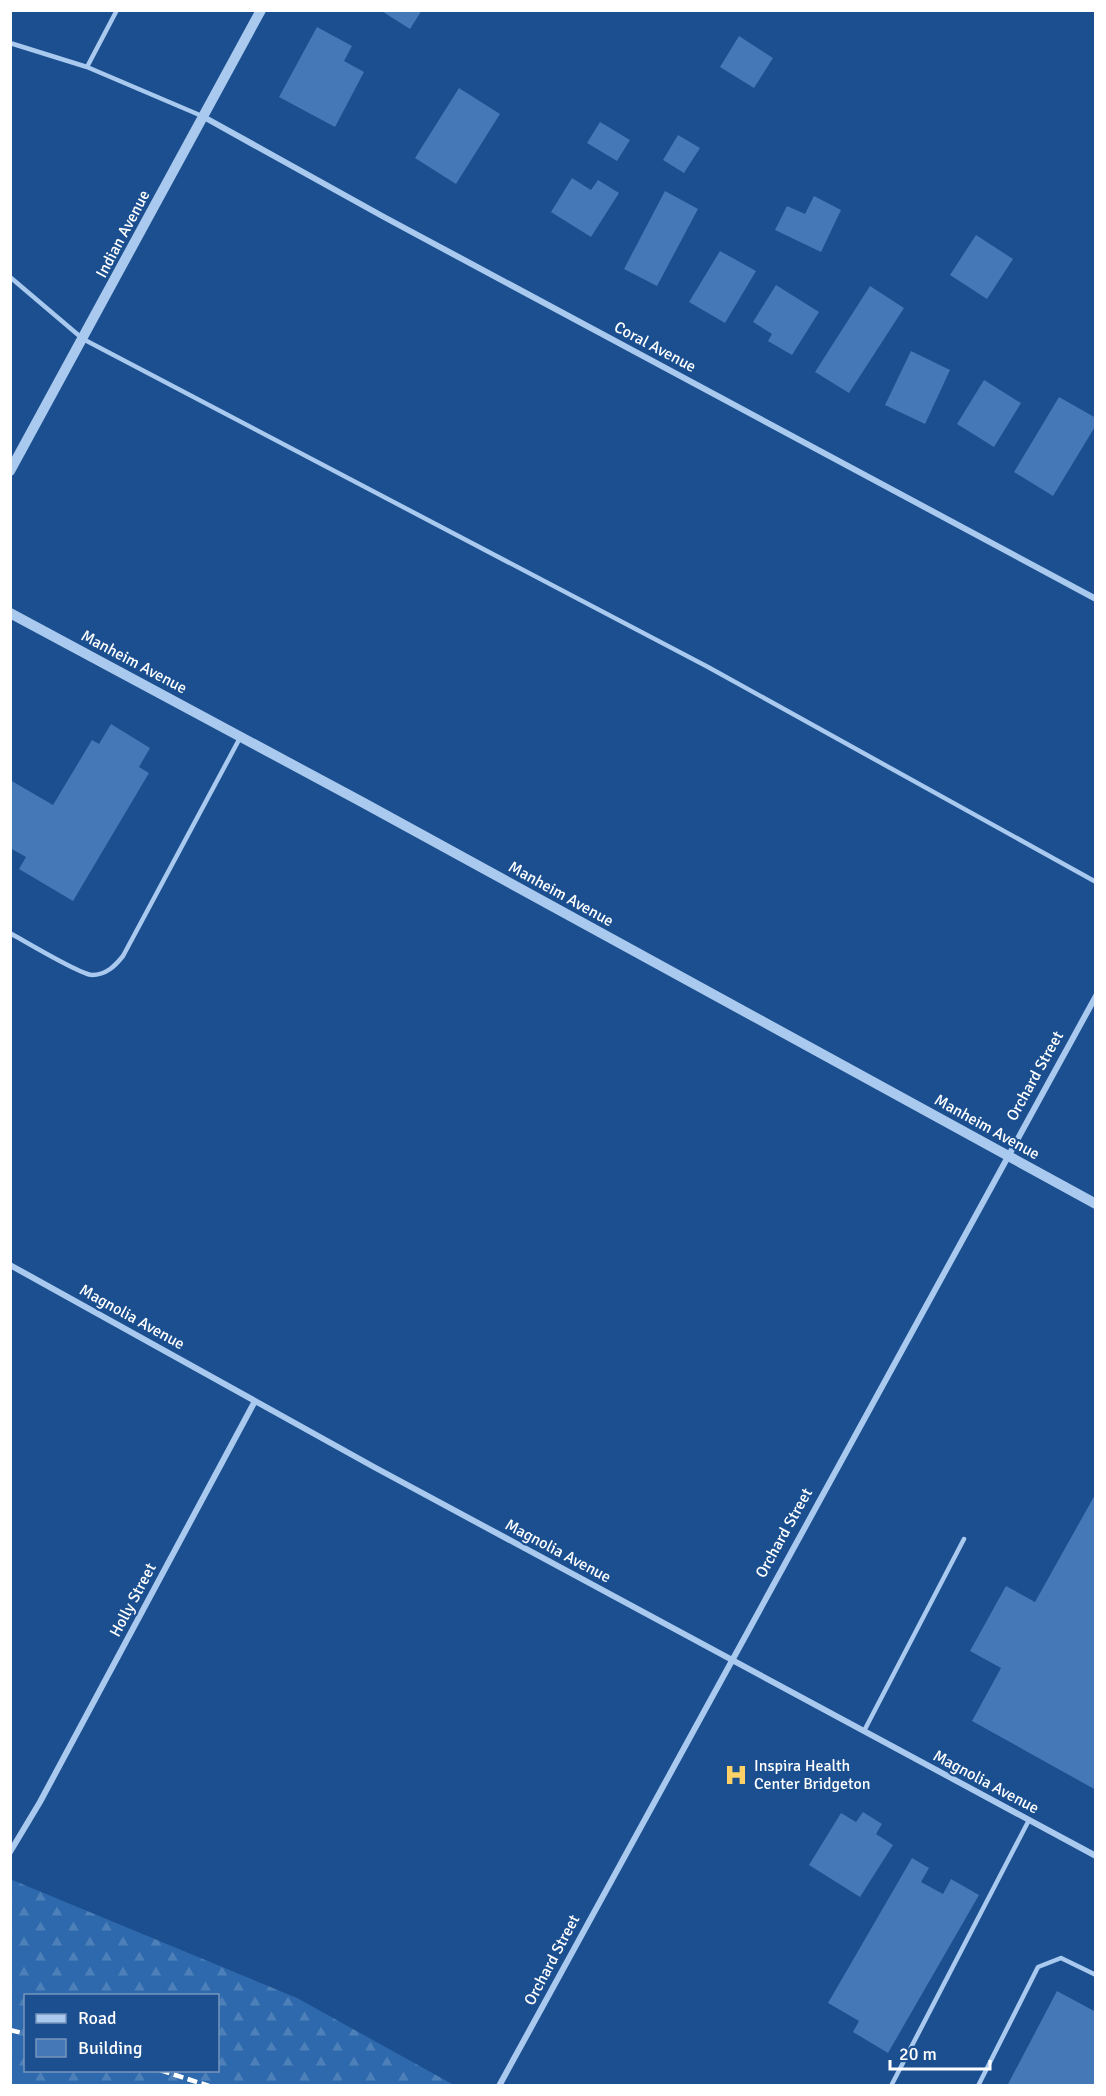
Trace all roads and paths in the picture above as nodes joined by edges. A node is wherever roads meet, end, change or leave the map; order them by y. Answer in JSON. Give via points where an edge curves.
{"nodes":[{"id":1,"x":117,"y":10,"type":"edge"},
{"id":2,"x":261,"y":10,"type":"edge"},
{"id":3,"x":10,"y":43,"type":"edge"},
{"id":4,"x":87,"y":67,"type":"junction"},
{"id":5,"x":202,"y":116,"type":"junction"},
{"id":6,"x":10,"y":277,"type":"edge"},
{"id":7,"x":83,"y":339,"type":"junction"},
{"id":8,"x":10,"y":471,"type":"edge"},
{"id":9,"x":1095,"y":599,"type":"edge"},
{"id":10,"x":10,"y":613,"type":"edge"},
{"id":11,"x":241,"y":736,"type":"junction"},
{"id":12,"x":1095,"y":882,"type":"edge"},
{"id":13,"x":10,"y":933,"type":"edge"},
{"id":14,"x":1095,"y":996,"type":"edge"},
{"id":15,"x":1007,"y":1155,"type":"junction"},
{"id":16,"x":1095,"y":1204,"type":"edge"},
{"id":17,"x":10,"y":1265,"type":"edge"},
{"id":18,"x":255,"y":1401,"type":"junction"},
{"id":19,"x":964,"y":1539,"type":"dead end"},
{"id":20,"x":731,"y":1660,"type":"junction"},
{"id":21,"x":864,"y":1731,"type":"junction"},
{"id":22,"x":1029,"y":1820,"type":"junction"},
{"id":23,"x":10,"y":1852,"type":"edge"},
{"id":24,"x":1095,"y":1856,"type":"edge"},
{"id":25,"x":1095,"y":1975,"type":"edge"},
{"id":26,"x":499,"y":2085,"type":"edge"},
{"id":27,"x":891,"y":2085,"type":"edge"},
{"id":28,"x":978,"y":2085,"type":"edge"}],
"edges":[{"from":1,"to":4,"type":"lane"},
{"from":2,"to":5,"type":"street","name":"Indian Avenue"},
{"from":3,"to":4,"type":"lane"},
{"from":4,"to":5,"type":"lane"},
{"from":5,"to":7,"type":"street","name":"Indian Avenue"},
{"from":5,"to":9,"type":"street","name":"Coral Avenue"},
{"from":6,"to":7,"type":"lane"},
{"from":7,"to":8,"type":"street","name":"Indian Avenue"},
{"from":7,"to":12,"type":"lane","via":[[708,667]]},
{"from":10,"to":11,"type":"street","name":"Manheim Avenue"},
{"from":11,"to":13,"type":"lane","via":[[116,966],[90,975]]},
{"from":11,"to":15,"type":"street","name":"Manheim Avenue"},
{"from":14,"to":15,"type":"street","name":"Orchard Street"},
{"from":15,"to":16,"type":"street","name":"Manheim Avenue"},
{"from":15,"to":20,"type":"street","name":"Orchard Street"},
{"from":17,"to":18,"type":"street","name":"Magnolia Avenue"},
{"from":18,"to":20,"type":"street","name":"Magnolia Avenue"},
{"from":18,"to":23,"type":"street","name":"Holly Street"},
{"from":19,"to":21,"type":"lane"},
{"from":20,"to":21,"type":"street","name":"Magnolia Avenue"},
{"from":20,"to":26,"type":"street","name":"Orchard Street"},
{"from":21,"to":22,"type":"street","name":"Magnolia Avenue"},
{"from":22,"to":24,"type":"street","name":"Magnolia Avenue"},
{"from":22,"to":27,"type":"lane"},
{"from":25,"to":28,"type":"lane","via":[[1061,1958],[1038,1967]]}]}
